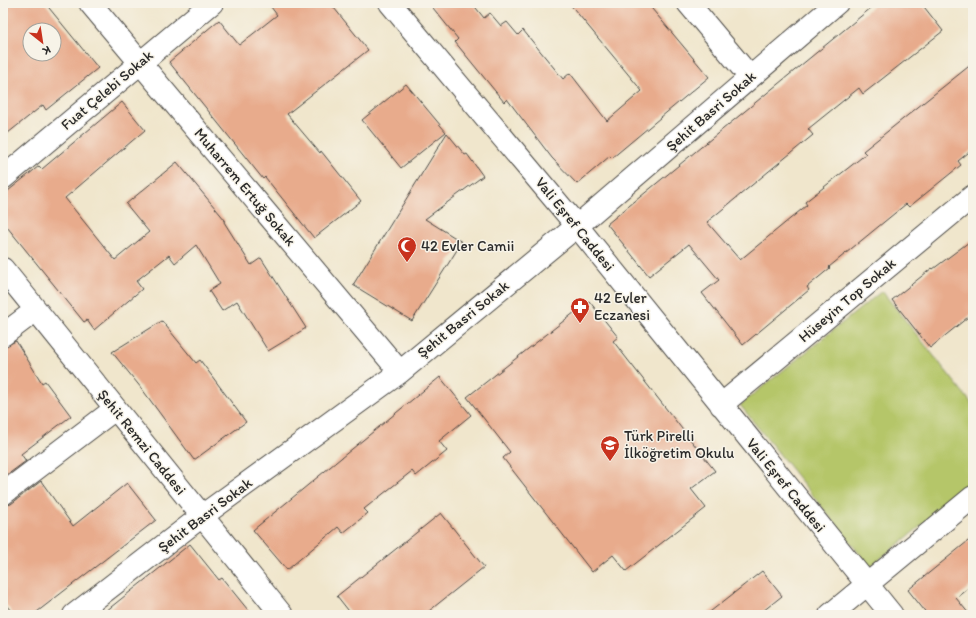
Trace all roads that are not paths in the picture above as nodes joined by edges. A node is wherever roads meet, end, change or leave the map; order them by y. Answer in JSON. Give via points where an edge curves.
{"nodes":[{"id":1,"x":90,"y":3,"type":"edge"},
{"id":2,"x":212,"y":3,"type":"edge"},
{"id":3,"x":390,"y":3,"type":"edge"},
{"id":4,"x":688,"y":3,"type":"edge"},
{"id":5,"x":837,"y":3,"type":"edge"},
{"id":6,"x":141,"y":62,"type":"junction"},
{"id":7,"x":750,"y":77,"type":"junction"},
{"id":8,"x":3,"y":178,"type":"edge"},
{"id":9,"x":973,"y":196,"type":"edge"},
{"id":10,"x":577,"y":226,"type":"junction"},
{"id":11,"x":3,"y":269,"type":"edge"},
{"id":12,"x":36,"y":310,"type":"junction"},
{"id":13,"x":3,"y":335,"type":"edge"},
{"id":14,"x":400,"y":372,"type":"junction"},
{"id":15,"x":721,"y":405,"type":"junction"},
{"id":16,"x":115,"y":408,"type":"junction"},
{"id":17,"x":3,"y":494,"type":"edge"},
{"id":18,"x":973,"y":497,"type":"edge"},
{"id":19,"x":202,"y":516,"type":"junction"},
{"id":20,"x":867,"y":585,"type":"junction"},
{"id":21,"x":74,"y":615,"type":"edge"},
{"id":22,"x":282,"y":615,"type":"edge"},
{"id":23,"x":830,"y":615,"type":"edge"},
{"id":24,"x":892,"y":615,"type":"edge"}],
"edges":[{"from":1,"to":6,"type":"street","name":"Muharrem Ertuğ Sokak"},
{"from":2,"to":6,"type":"street","name":"Fuat Çelebi Sokak"},
{"from":3,"to":10,"type":"street","name":"Vali Eşref Caddesi"},
{"from":4,"to":7,"type":"street"},
{"from":5,"to":7,"type":"street","name":"Şehit Basri Sokak"},
{"from":6,"to":8,"type":"street","name":"Fuat Çelebi Sokak"},
{"from":6,"to":14,"type":"street","name":"Muharrem Ertuğ Sokak"},
{"from":7,"to":10,"type":"street","name":"Şehit Basri Sokak"},
{"from":9,"to":15,"type":"street","name":"Hüseyin Top Sokak"},
{"from":10,"to":14,"type":"street","name":"Şehit Basri Sokak"},
{"from":10,"to":15,"type":"street","name":"Vali Eşref Caddesi"},
{"from":11,"to":12,"type":"street","name":"Şehit Remzi Caddesi"},
{"from":12,"to":13,"type":"street"},
{"from":12,"to":16,"type":"street","name":"Şehit Remzi Caddesi"},
{"from":14,"to":19,"type":"street","name":"Şehit Basri Sokak"},
{"from":15,"to":20,"type":"street","name":"Vali Eşref Caddesi"},
{"from":16,"to":17,"type":"street"},
{"from":16,"to":19,"type":"street","name":"Şehit Remzi Caddesi"},
{"from":18,"to":20,"type":"street"},
{"from":19,"to":21,"type":"street","name":"Şehit Basri Sokak"},
{"from":19,"to":22,"type":"street","name":"Şehit Remzi Caddesi"},
{"from":20,"to":23,"type":"street"},
{"from":20,"to":24,"type":"street","name":"Vali Eşref Caddesi"}]}
